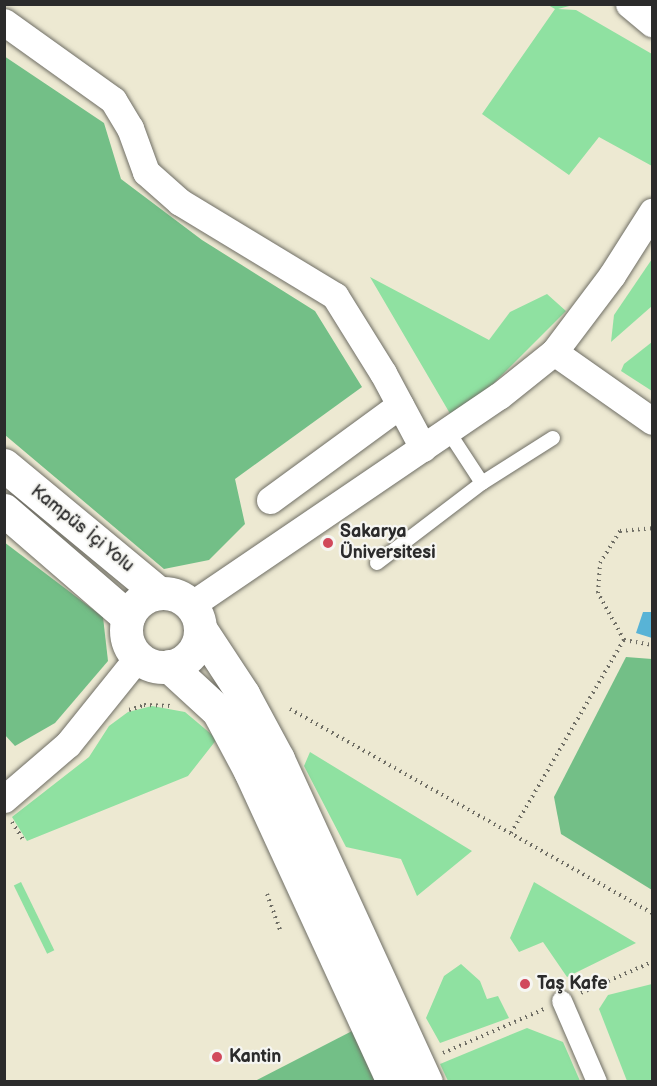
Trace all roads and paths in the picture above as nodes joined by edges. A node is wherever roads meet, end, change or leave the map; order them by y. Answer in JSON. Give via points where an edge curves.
{"nodes":[{"id":1,"x":629,"y":4,"type":"edge"},
{"id":2,"x":4,"y":21,"type":"edge"},
{"id":3,"x":652,"y":23,"type":"edge"},
{"id":4,"x":652,"y":212,"type":"edge"},
{"id":5,"x":554,"y":352,"type":"junction"},
{"id":6,"x":400,"y":405,"type":"junction"},
{"id":7,"x":652,"y":421,"type":"edge"},
{"id":8,"x":448,"y":431,"type":"junction"},
{"id":9,"x":553,"y":438,"type":"dead end"},
{"id":10,"x":423,"y":448,"type":"junction"},
{"id":11,"x":4,"y":465,"type":"edge"},
{"id":12,"x":482,"y":483,"type":"junction"},
{"id":13,"x":270,"y":500,"type":"dead end"},
{"id":14,"x":4,"y":510,"type":"edge"},
{"id":15,"x":652,"y":528,"type":"edge"},
{"id":16,"x":376,"y":563,"type":"dead end"},
{"id":17,"x":159,"y":592,"type":"junction"},
{"id":18,"x":128,"y":617,"type":"junction"},
{"id":19,"x":196,"y":617,"type":"junction"},
{"id":20,"x":624,"y":640,"type":"junction"},
{"id":21,"x":652,"y":645,"type":"edge"},
{"id":22,"x":138,"y":657,"type":"junction"},
{"id":23,"x":169,"y":666,"type":"junction"},
{"id":24,"x":184,"y":707,"type":"dead end"},
{"id":25,"x":290,"y":709,"type":"dead end"},
{"id":26,"x":123,"y":711,"type":"dead end"},
{"id":27,"x":6,"y":808,"type":"edge"},
{"id":28,"x":511,"y":833,"type":"junction"},
{"id":29,"x":24,"y":842,"type":"dead end"},
{"id":30,"x":267,"y":894,"type":"dead end"},
{"id":31,"x":652,"y":913,"type":"edge"},
{"id":32,"x":280,"y":930,"type":"dead end"},
{"id":33,"x":652,"y":962,"type":"edge"},
{"id":34,"x":562,"y":1001,"type":"junction"},
{"id":35,"x":412,"y":1076,"type":"edge"},
{"id":36,"x":597,"y":1082,"type":"edge"}],
"edges":[{"from":1,"to":3,"type":"street"},
{"from":2,"to":6,"type":"street","via":[[113,100],[130,129],[146,172],[180,202],[335,296]]},
{"from":4,"to":5,"type":"street","via":[[612,275]]},
{"from":5,"to":7,"type":"street"},
{"from":5,"to":8,"type":"street"},
{"from":6,"to":10,"type":"street"},
{"from":6,"to":13,"type":"street"},
{"from":8,"to":10,"type":"street"},
{"from":8,"to":12,"type":"lane"},
{"from":9,"to":12,"type":"lane"},
{"from":10,"to":19,"type":"street"},
{"from":11,"to":17,"type":"street","name":"Kampüs İçi Yolu"},
{"from":12,"to":16,"type":"lane"},
{"from":14,"to":18,"type":"street","name":"Kampüs İçi Yolu"},
{"from":15,"to":20,"type":"path","via":[[620,531],[600,563],[598,593]]},
{"from":17,"to":18,"type":"street","via":[[140,600]]},
{"from":17,"to":19,"type":"street","via":[[182,597]]},
{"from":18,"to":22,"type":"street","via":[[127,639]]},
{"from":19,"to":23,"type":"street","via":[[188,658]]},
{"from":19,"to":35,"type":"street","via":[[278,759]]},
{"from":20,"to":21,"type":"path"},
{"from":20,"to":28,"type":"path"},
{"from":22,"to":23,"type":"street","via":[[147,663]]},
{"from":22,"to":27,"type":"street","via":[[68,744]]},
{"from":23,"to":35,"type":"street","via":[[218,711]]},
{"from":24,"to":26,"type":"path","via":[[144,705]]},
{"from":25,"to":28,"type":"path"},
{"from":27,"to":29,"type":"path"},
{"from":28,"to":31,"type":"path"},
{"from":30,"to":32,"type":"path"},
{"from":33,"to":34,"type":"path"},
{"from":34,"to":35,"type":"path"},
{"from":34,"to":36,"type":"street"}]}
